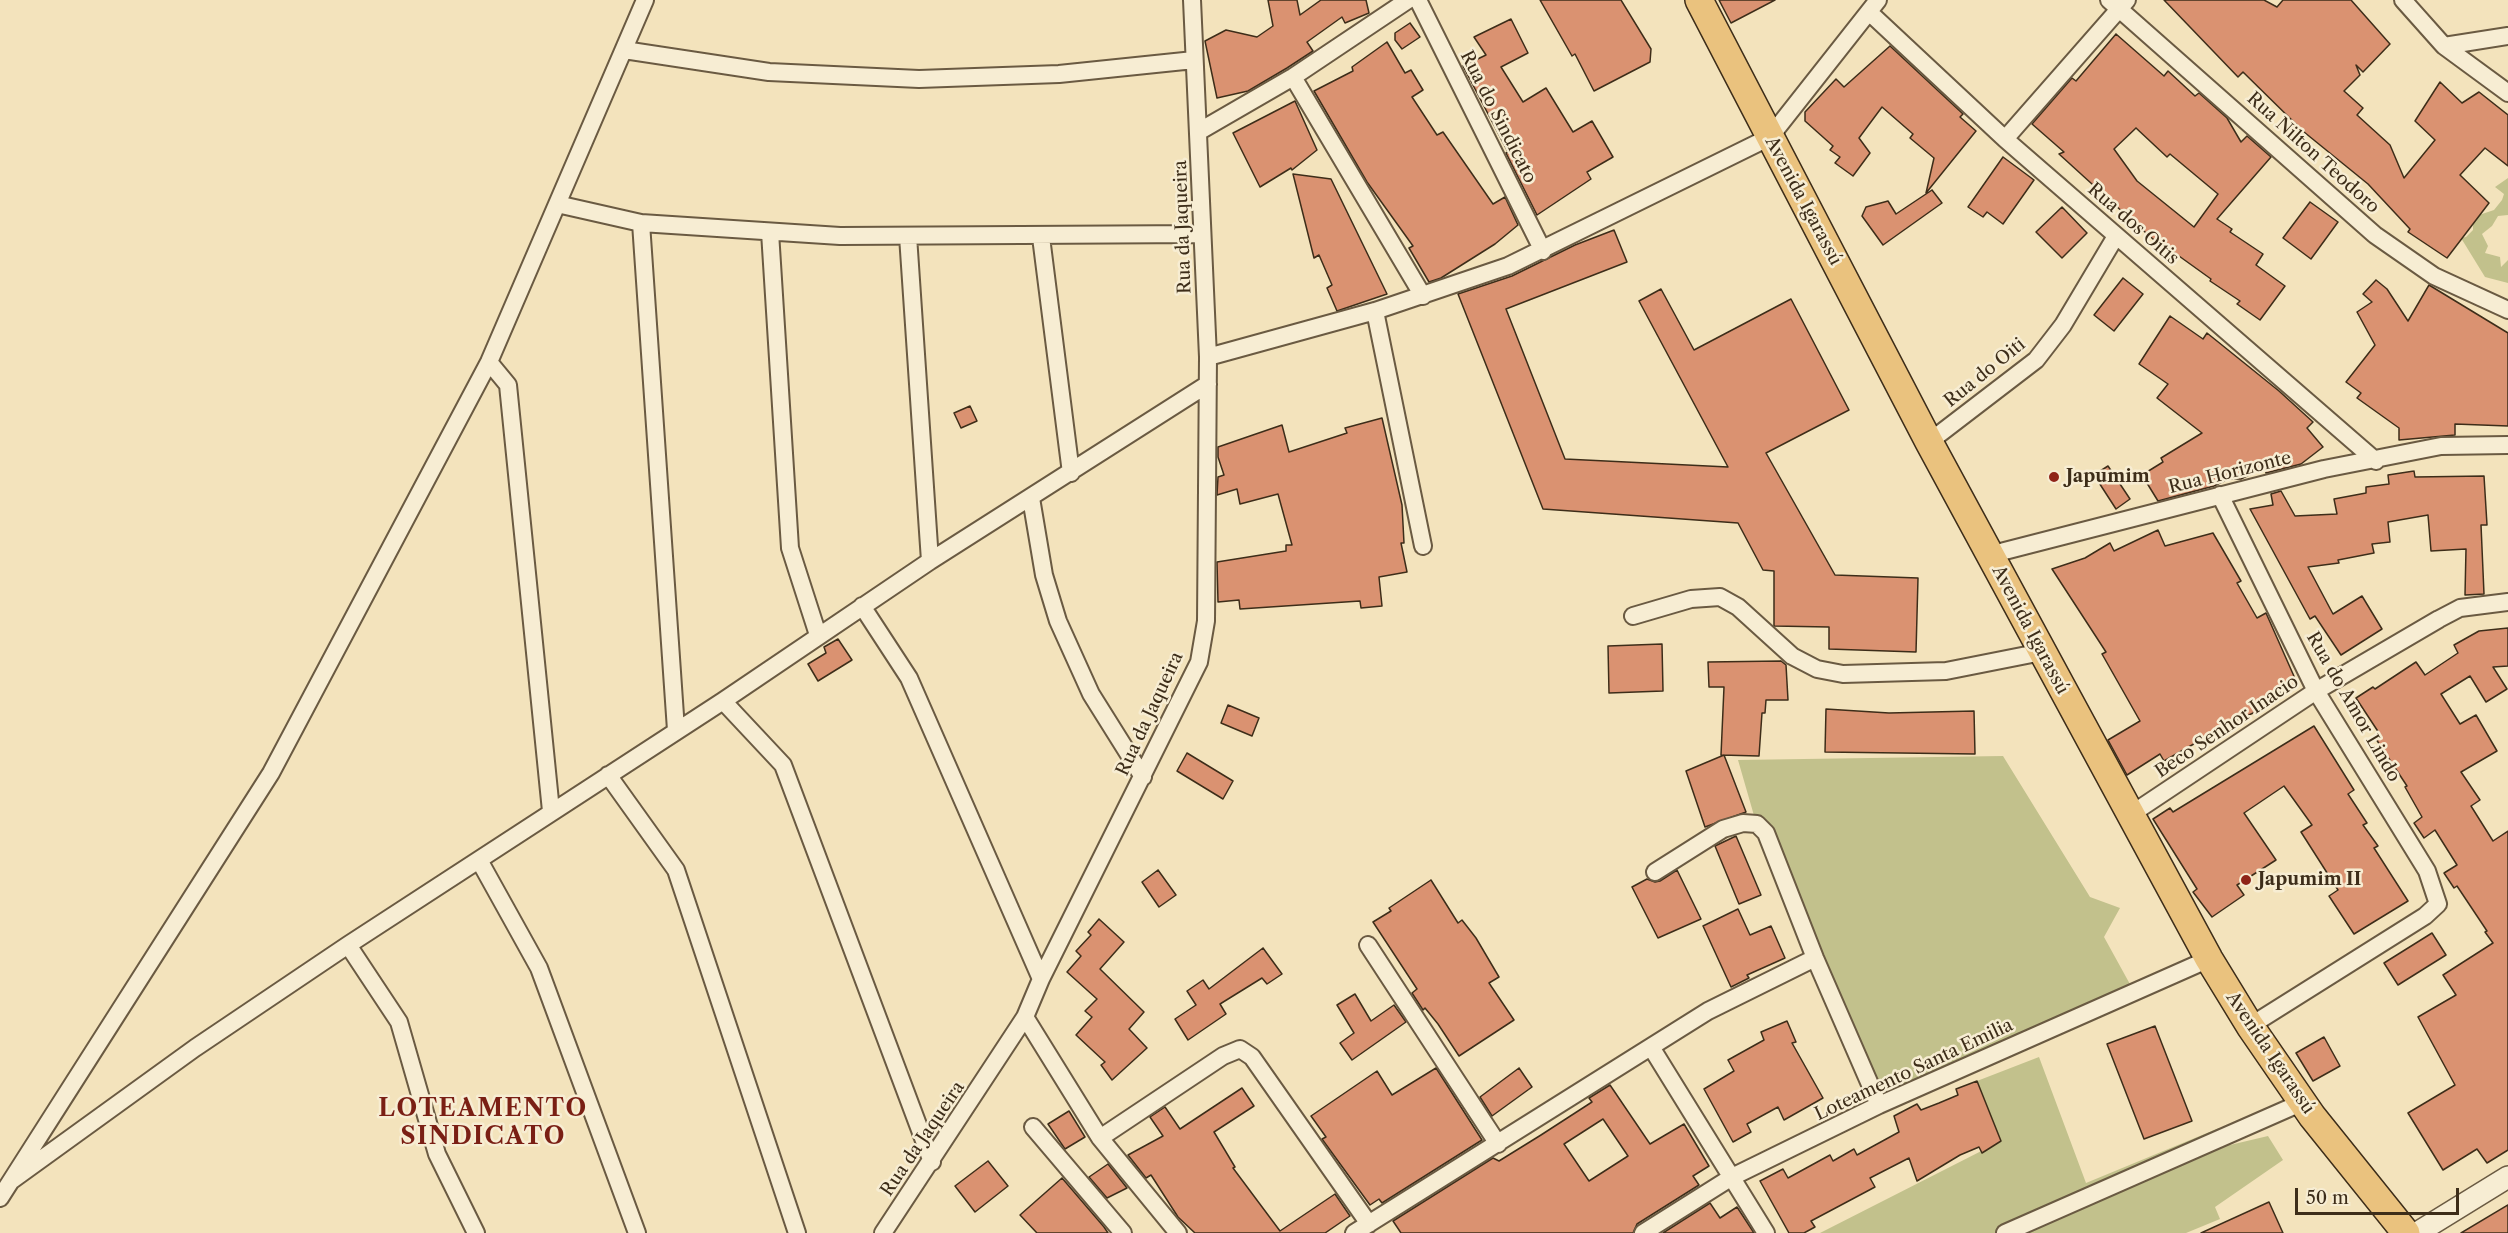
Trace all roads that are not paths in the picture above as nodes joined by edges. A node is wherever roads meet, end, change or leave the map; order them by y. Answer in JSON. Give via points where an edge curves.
{"nodes":[{"id":1,"x":645,"y":0,"type":"edge"},
{"id":2,"x":1192,"y":0,"type":"edge"},
{"id":3,"x":1408,"y":0,"type":"edge"},
{"id":4,"x":1418,"y":0,"type":"edge"},
{"id":5,"x":1699,"y":0,"type":"edge"},
{"id":6,"x":2403,"y":0,"type":"edge"},
{"id":7,"x":2118,"y":3,"type":"edge"},
{"id":8,"x":1874,"y":6,"type":"edge"},
{"id":9,"x":2508,"y":36,"type":"edge"},
{"id":10,"x":2444,"y":46,"type":"junction"},
{"id":11,"x":624,"y":50,"type":"junction"},
{"id":12,"x":1194,"y":60,"type":"junction"},
{"id":13,"x":1293,"y":77,"type":"junction"},
{"id":14,"x":2508,"y":93,"type":"edge"},
{"id":15,"x":1198,"y":132,"type":"junction"},
{"id":16,"x":1770,"y":137,"type":"junction"},
{"id":17,"x":2006,"y":139,"type":"junction"},
{"id":18,"x":557,"y":204,"type":"junction"},
{"id":19,"x":640,"y":223,"type":"junction"},
{"id":20,"x":770,"y":232,"type":"junction"},
{"id":21,"x":1203,"y":234,"type":"junction"},
{"id":22,"x":908,"y":236,"type":"junction"},
{"id":23,"x":2116,"y":236,"type":"junction"},
{"id":24,"x":1041,"y":237,"type":"junction"},
{"id":25,"x":1543,"y":251,"type":"junction"},
{"id":26,"x":1423,"y":296,"type":"junction"},
{"id":27,"x":1375,"y":310,"type":"junction"},
{"id":28,"x":2508,"y":310,"type":"edge"},
{"id":29,"x":1208,"y":357,"type":"junction"},
{"id":30,"x":489,"y":362,"type":"junction"},
{"id":31,"x":1208,"y":384,"type":"junction"},
{"id":32,"x":1929,"y":442,"type":"junction"},
{"id":33,"x":2508,"y":445,"type":"edge"},
{"id":34,"x":2376,"y":461,"type":"junction"},
{"id":35,"x":1071,"y":473,"type":"junction"},
{"id":36,"x":2220,"y":495,"type":"junction"},
{"id":37,"x":1030,"y":498,"type":"junction"},
{"id":38,"x":1423,"y":546,"type":"dead end"},
{"id":39,"x":1989,"y":555,"type":"junction"},
{"id":40,"x":930,"y":561,"type":"junction"},
{"id":41,"x":2508,"y":602,"type":"edge"},
{"id":42,"x":862,"y":606,"type":"junction"},
{"id":43,"x":1633,"y":616,"type":"dead end"},
{"id":44,"x":818,"y":635,"type":"junction"},
{"id":45,"x":2042,"y":652,"type":"junction"},
{"id":46,"x":2316,"y":691,"type":"junction"},
{"id":47,"x":723,"y":701,"type":"junction"},
{"id":48,"x":676,"y":730,"type":"junction"},
{"id":49,"x":608,"y":775,"type":"junction"},
{"id":50,"x":1143,"y":777,"type":"junction"},
{"id":51,"x":551,"y":811,"type":"junction"},
{"id":52,"x":2130,"y":815,"type":"junction"},
{"id":53,"x":479,"y":860,"type":"junction"},
{"id":54,"x":1654,"y":872,"type":"dead end"},
{"id":55,"x":348,"y":945,"type":"junction"},
{"id":56,"x":1368,"y":945,"type":"dead end"},
{"id":57,"x":1815,"y":957,"type":"junction"},
{"id":58,"x":2209,"y":959,"type":"junction"},
{"id":59,"x":1041,"y":979,"type":"junction"},
{"id":60,"x":1025,"y":1017,"type":"junction"},
{"id":61,"x":2250,"y":1026,"type":"junction"},
{"id":62,"x":1652,"y":1047,"type":"junction"},
{"id":63,"x":2303,"y":1102,"type":"junction"},
{"id":64,"x":1880,"y":1105,"type":"junction"},
{"id":65,"x":1034,"y":1127,"type":"dead end"},
{"id":66,"x":1100,"y":1138,"type":"junction"},
{"id":67,"x":1498,"y":1144,"type":"junction"},
{"id":68,"x":932,"y":1162,"type":"junction"},
{"id":69,"x":2508,"y":1177,"type":"edge"},
{"id":70,"x":1732,"y":1178,"type":"junction"},
{"id":71,"x":11,"y":1181,"type":"junction"},
{"id":72,"x":0,"y":1198,"type":"edge"},
{"id":73,"x":1369,"y":1224,"type":"junction"},
{"id":74,"x":476,"y":1233,"type":"edge"},
{"id":75,"x":637,"y":1233,"type":"edge"},
{"id":76,"x":797,"y":1233,"type":"edge"},
{"id":77,"x":883,"y":1233,"type":"edge"},
{"id":78,"x":1123,"y":1233,"type":"edge"},
{"id":79,"x":1178,"y":1233,"type":"edge"},
{"id":80,"x":1354,"y":1233,"type":"edge"},
{"id":81,"x":1643,"y":1233,"type":"edge"},
{"id":82,"x":1766,"y":1233,"type":"edge"},
{"id":83,"x":2005,"y":1233,"type":"edge"},
{"id":84,"x":2406,"y":1233,"type":"edge"},
{"id":85,"x":2417,"y":1233,"type":"edge"}],
"edges":[{"from":1,"to":11,"type":"street"},
{"from":2,"to":12,"type":"street","name":"Rua da Jaqueira"},
{"from":3,"to":13,"type":"street"},
{"from":4,"to":25,"type":"street","name":"Rua do Sindicato"},
{"from":5,"to":16,"type":"main road","name":"Avenida Igarassú"},
{"from":6,"to":10,"type":"street"},
{"from":7,"to":17,"type":"street"},
{"from":7,"to":28,"type":"street","name":"Rua Nilton Teodoro","via":[[2375,235],[2434,276]]},
{"from":8,"to":16,"type":"street"},
{"from":8,"to":17,"type":"street","name":"Rua dos Oitis"},
{"from":9,"to":10,"type":"street"},
{"from":10,"to":14,"type":"street"},
{"from":11,"to":12,"type":"street","via":[[769,72],[908,79],[1059,74]]},
{"from":11,"to":18,"type":"street"},
{"from":12,"to":15,"type":"street","name":"Rua da Jaqueira"},
{"from":13,"to":15,"type":"street"},
{"from":13,"to":26,"type":"street"},
{"from":15,"to":21,"type":"street","name":"Rua da Jaqueira"},
{"from":16,"to":25,"type":"street"},
{"from":16,"to":32,"type":"main road","name":"Avenida Igarassú"},
{"from":17,"to":23,"type":"street","name":"Rua dos Oitis"},
{"from":18,"to":19,"type":"street"},
{"from":18,"to":30,"type":"street"},
{"from":19,"to":20,"type":"street"},
{"from":19,"to":48,"type":"street"},
{"from":20,"to":22,"type":"street"},
{"from":20,"to":44,"type":"street","via":[[790,548]]},
{"from":21,"to":24,"type":"street"},
{"from":21,"to":29,"type":"street","name":"Rua da Jaqueira"},
{"from":22,"to":24,"type":"street"},
{"from":22,"to":40,"type":"street"},
{"from":23,"to":32,"type":"street","name":"Rua do Oiti","via":[[2063,325],[2036,360]]},
{"from":23,"to":34,"type":"street","name":"Rua dos Oitis"},
{"from":24,"to":35,"type":"street"},
{"from":25,"to":26,"type":"street"},
{"from":26,"to":27,"type":"street"},
{"from":27,"to":29,"type":"street"},
{"from":27,"to":38,"type":"street"},
{"from":29,"to":31,"type":"street","name":"Rua da Jaqueira"},
{"from":30,"to":51,"type":"street","via":[[508,385]]},
{"from":30,"to":71,"type":"street","via":[[271,773]]},
{"from":31,"to":35,"type":"street"},
{"from":31,"to":50,"type":"street","name":"Rua da Jaqueira","via":[[1206,621],[1199,662]]},
{"from":32,"to":39,"type":"main road","name":"Avenida Igarassú"},
{"from":33,"to":34,"type":"street","name":"Rua Horizonte","via":[[2441,446]]},
{"from":34,"to":36,"type":"street","name":"Rua Horizonte","via":[[2324,469]]},
{"from":35,"to":37,"type":"street"},
{"from":36,"to":39,"type":"street","name":"Rua Horizonte"},
{"from":36,"to":46,"type":"street","name":"Rua do Amor Lindo"},
{"from":37,"to":40,"type":"street"},
{"from":37,"to":50,"type":"street","via":[[1044,575],[1058,621],[1091,694]]},
{"from":39,"to":45,"type":"main road","name":"Avenida Igarassú"},
{"from":40,"to":42,"type":"street"},
{"from":41,"to":46,"type":"street","name":"Beco Senhor Inacio","via":[[2460,608]]},
{"from":42,"to":44,"type":"street"},
{"from":42,"to":59,"type":"street","via":[[909,678]]},
{"from":43,"to":45,"type":"street","via":[[1691,599],[1720,597],[1738,607],[1792,656],[1817,669],[1843,674],[1946,671]]},
{"from":44,"to":47,"type":"street"},
{"from":45,"to":52,"type":"main road","name":"Avenida Igarassú"},
{"from":46,"to":52,"type":"street","name":"Beco Senhor Inacio"},
{"from":46,"to":61,"type":"street","name":"Rua do Amor Lindo","via":[[2427,871],[2438,904]]},
{"from":47,"to":48,"type":"street"},
{"from":47,"to":68,"type":"street","via":[[783,765]]},
{"from":48,"to":49,"type":"street"},
{"from":49,"to":51,"type":"street"},
{"from":49,"to":76,"type":"street","via":[[676,870]]},
{"from":50,"to":59,"type":"street","name":"Rua da Jaqueira"},
{"from":51,"to":53,"type":"street"},
{"from":52,"to":58,"type":"main road","name":"Avenida Igarassú"},
{"from":53,"to":55,"type":"street"},
{"from":53,"to":75,"type":"street","via":[[539,968]]},
{"from":54,"to":57,"type":"street","via":[[1723,829],[1743,823],[1757,824],[1766,833]]},
{"from":55,"to":71,"type":"street","via":[[195,1048]]},
{"from":55,"to":74,"type":"street","via":[[399,1022],[437,1154]]},
{"from":56,"to":67,"type":"street"},
{"from":57,"to":62,"type":"street","via":[[1708,1011]]},
{"from":57,"to":64,"type":"street"},
{"from":58,"to":61,"type":"main road","name":"Avenida Igarassú"},
{"from":58,"to":64,"type":"street","name":"Loteamento Santa Emilia"},
{"from":59,"to":60,"type":"street","name":"Rua da Jaqueira"},
{"from":60,"to":66,"type":"street"},
{"from":60,"to":68,"type":"street","name":"Rua da Jaqueira"},
{"from":61,"to":63,"type":"main road","name":"Avenida Igarassú"},
{"from":62,"to":67,"type":"street"},
{"from":62,"to":70,"type":"street"},
{"from":63,"to":83,"type":"street"},
{"from":63,"to":84,"type":"main road","name":"Avenida Igarassú"},
{"from":64,"to":70,"type":"street","name":"Loteamento Santa Emilia"},
{"from":65,"to":78,"type":"street"},
{"from":66,"to":73,"type":"street","via":[[1223,1056],[1240,1049],[1252,1057]]},
{"from":66,"to":79,"type":"street"},
{"from":67,"to":73,"type":"street"},
{"from":68,"to":77,"type":"street","name":"Rua da Jaqueira"},
{"from":69,"to":85,"type":"street"},
{"from":70,"to":81,"type":"street","name":"Loteamento Santa Emilia"},
{"from":70,"to":82,"type":"street"},
{"from":71,"to":72,"type":"street"},
{"from":73,"to":80,"type":"street"}]}
